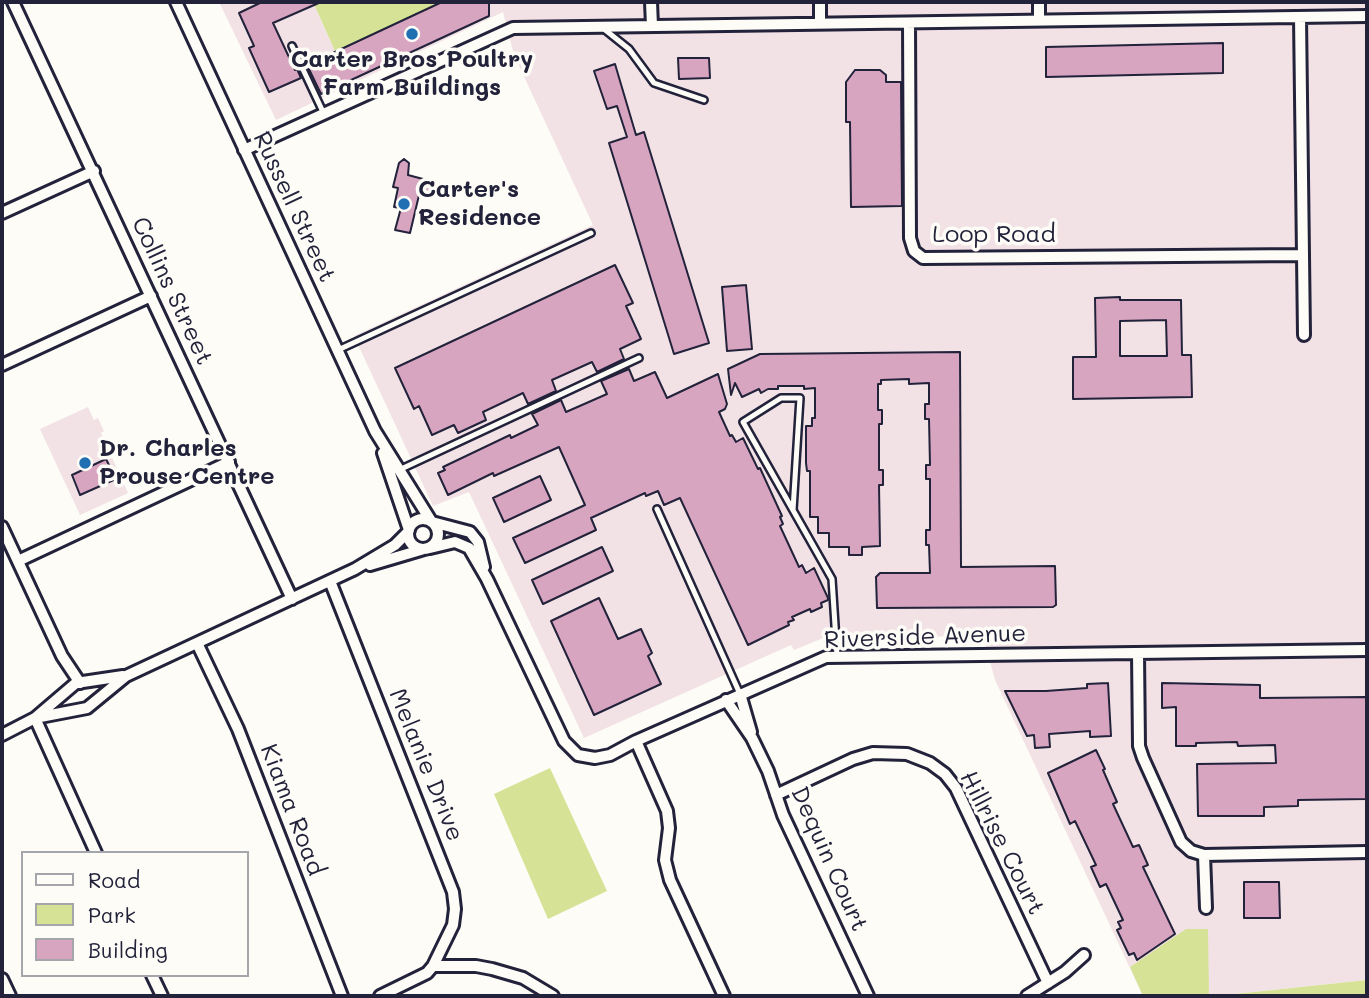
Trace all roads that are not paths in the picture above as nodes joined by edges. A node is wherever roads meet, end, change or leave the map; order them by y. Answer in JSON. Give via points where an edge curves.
{"nodes":[{"id":1,"x":176,"y":2,"type":"edge"},
{"id":2,"x":651,"y":2,"type":"edge"},
{"id":3,"x":820,"y":2,"type":"edge"},
{"id":4,"x":1039,"y":2,"type":"edge"},
{"id":5,"x":14,"y":3,"type":"edge"},
{"id":6,"x":2,"y":11,"type":"edge"},
{"id":7,"x":1367,"y":16,"type":"edge"},
{"id":8,"x":1300,"y":17,"type":"junction"},
{"id":9,"x":1039,"y":19,"type":"junction"},
{"id":10,"x":820,"y":22,"type":"junction"},
{"id":11,"x":909,"y":23,"type":"junction"},
{"id":12,"x":601,"y":26,"type":"junction"},
{"id":13,"x":652,"y":26,"type":"junction"},
{"id":14,"x":292,"y":46,"type":"dead end"},
{"id":15,"x":705,"y":100,"type":"dead end"},
{"id":16,"x":324,"y":114,"type":"junction"},
{"id":17,"x":244,"y":150,"type":"junction"},
{"id":18,"x":94,"y":171,"type":"junction"},
{"id":19,"x":2,"y":214,"type":"edge"},
{"id":20,"x":591,"y":233,"type":"dead end"},
{"id":21,"x":1303,"y":255,"type":"junction"},
{"id":22,"x":151,"y":296,"type":"junction"},
{"id":23,"x":1304,"y":335,"type":"dead end"},
{"id":24,"x":338,"y":350,"type":"junction"},
{"id":25,"x":639,"y":358,"type":"dead end"},
{"id":26,"x":2,"y":365,"type":"edge"},
{"id":27,"x":229,"y":462,"type":"junction"},
{"id":28,"x":394,"y":472,"type":"junction"},
{"id":29,"x":657,"y":509,"type":"dead end"},
{"id":30,"x":793,"y":510,"type":"junction"},
{"id":31,"x":432,"y":522,"type":"junction"},
{"id":32,"x":2,"y":527,"type":"edge"},
{"id":33,"x":409,"y":531,"type":"junction"},
{"id":34,"x":427,"y":548,"type":"junction"},
{"id":35,"x":18,"y":561,"type":"junction"},
{"id":36,"x":355,"y":569,"type":"junction"},
{"id":37,"x":487,"y":579,"type":"junction"},
{"id":38,"x":330,"y":581,"type":"junction"},
{"id":39,"x":292,"y":599,"type":"junction"},
{"id":40,"x":197,"y":643,"type":"junction"},
{"id":41,"x":1367,"y":650,"type":"edge"},
{"id":42,"x":1138,"y":653,"type":"junction"},
{"id":43,"x":62,"y":656,"type":"junction"},
{"id":44,"x":837,"y":656,"type":"junction"},
{"id":45,"x":126,"y":676,"type":"junction"},
{"id":46,"x":83,"y":683,"type":"junction"},
{"id":47,"x":69,"y":691,"type":"junction"},
{"id":48,"x":740,"y":694,"type":"junction"},
{"id":49,"x":726,"y":700,"type":"junction"},
{"id":50,"x":93,"y":701,"type":"junction"},
{"id":51,"x":77,"y":709,"type":"junction"},
{"id":52,"x":35,"y":719,"type":"junction"},
{"id":53,"x":2,"y":735,"type":"edge"},
{"id":54,"x":752,"y":738,"type":"junction"},
{"id":55,"x":636,"y":741,"type":"junction"},
{"id":56,"x":776,"y":795,"type":"junction"},
{"id":57,"x":95,"y":851,"type":"edge"},
{"id":58,"x":1367,"y":852,"type":"edge"},
{"id":59,"x":1204,"y":855,"type":"junction"},
{"id":60,"x":1206,"y":908,"type":"dead end"},
{"id":61,"x":1084,"y":955,"type":"dead end"},
{"id":62,"x":433,"y":966,"type":"junction"},
{"id":63,"x":153,"y":977,"type":"edge"},
{"id":64,"x":2,"y":979,"type":"edge"},
{"id":65,"x":1048,"y":983,"type":"junction"},
{"id":66,"x":10,"y":996,"type":"edge"},
{"id":67,"x":162,"y":996,"type":"edge"},
{"id":68,"x":342,"y":996,"type":"edge"},
{"id":69,"x":380,"y":996,"type":"edge"},
{"id":70,"x":553,"y":996,"type":"edge"},
{"id":71,"x":724,"y":996,"type":"edge"},
{"id":72,"x":868,"y":996,"type":"edge"},
{"id":73,"x":1027,"y":996,"type":"edge"}],
"edges":[{"from":1,"to":17,"type":"street","name":"Russell Street"},
{"from":2,"to":13,"type":"street"},
{"from":3,"to":10,"type":"street"},
{"from":4,"to":9,"type":"street"},
{"from":5,"to":6,"type":"street"},
{"from":5,"to":18,"type":"street","name":"Collins Street"},
{"from":7,"to":8,"type":"street"},
{"from":8,"to":9,"type":"street"},
{"from":8,"to":21,"type":"street"},
{"from":9,"to":11,"type":"street"},
{"from":10,"to":11,"type":"street"},
{"from":10,"to":13,"type":"street"},
{"from":11,"to":21,"type":"street","name":"Loop Road","via":[[910,238],[914,251],[923,258]]},
{"from":12,"to":13,"type":"street"},
{"from":12,"to":15,"type":"lane","via":[[629,49],[654,83]]},
{"from":12,"to":16,"type":"street","via":[[513,28]]},
{"from":14,"to":16,"type":"lane"},
{"from":16,"to":17,"type":"street"},
{"from":17,"to":24,"type":"street","name":"Russell Street"},
{"from":18,"to":19,"type":"street"},
{"from":18,"to":22,"type":"street","name":"Collins Street"},
{"from":20,"to":24,"type":"lane"},
{"from":21,"to":23,"type":"street"},
{"from":22,"to":26,"type":"street"},
{"from":22,"to":27,"type":"street","name":"Collins Street"},
{"from":24,"to":28,"type":"street","name":"Russell Street"},
{"from":25,"to":28,"type":"lane"},
{"from":27,"to":35,"type":"street"},
{"from":27,"to":39,"type":"street","name":"Collins Street"},
{"from":28,"to":31,"type":"street","name":"Russell Street"},
{"from":28,"to":33,"type":"street","name":"Russell Street"},
{"from":29,"to":48,"type":"lane"},
{"from":30,"to":30,"type":"lane","via":[[743,422],[781,398],[800,398]]},
{"from":30,"to":44,"type":"lane","via":[[832,579]]},
{"from":31,"to":33,"type":"street","via":[[418,520]]},
{"from":31,"to":34,"type":"street","via":[[439,535]]},
{"from":31,"to":37,"type":"street","name":"Riverside Avenue","via":[[470,532],[478,542]]},
{"from":32,"to":35,"type":"street"},
{"from":33,"to":34,"type":"street","via":[[411,543]]},
{"from":33,"to":36,"type":"street"},
{"from":34,"to":36,"type":"street","name":"Riverside Avenue"},
{"from":34,"to":37,"type":"street","name":"Riverside Avenue","via":[[454,542],[469,548]]},
{"from":35,"to":43,"type":"street"},
{"from":36,"to":38,"type":"street"},
{"from":37,"to":55,"type":"street","name":"Riverside Avenue","via":[[564,741],[578,755],[595,758]]},
{"from":38,"to":39,"type":"street"},
{"from":38,"to":62,"type":"street","name":"Melanie Drive","via":[[453,892],[453,925]]},
{"from":39,"to":40,"type":"street"},
{"from":40,"to":45,"type":"street"},
{"from":40,"to":68,"type":"street","name":"Kiama Road","via":[[238,729]]},
{"from":41,"to":42,"type":"street","name":"Riverside Avenue"},
{"from":42,"to":44,"type":"street","name":"Riverside Avenue"},
{"from":42,"to":59,"type":"street","via":[[1138,736],[1143,758],[1181,842]]},
{"from":43,"to":46,"type":"street"},
{"from":43,"to":47,"type":"street"},
{"from":44,"to":48,"type":"street","name":"Riverside Avenue","via":[[818,659]]},
{"from":45,"to":46,"type":"street"},
{"from":45,"to":50,"type":"street"},
{"from":46,"to":47,"type":"street"},
{"from":46,"to":50,"type":"street","via":[[94,692]]},
{"from":47,"to":51,"type":"street","via":[[68,701]]},
{"from":47,"to":52,"type":"street"},
{"from":48,"to":49,"type":"street","name":"Riverside Avenue"},
{"from":48,"to":54,"type":"street","name":"Dequin Court"},
{"from":49,"to":54,"type":"street","name":"Dequin Court"},
{"from":49,"to":55,"type":"street","name":"Riverside Avenue"},
{"from":50,"to":51,"type":"street","via":[[87,708]]},
{"from":51,"to":52,"type":"street"},
{"from":52,"to":53,"type":"street"},
{"from":52,"to":57,"type":"street"},
{"from":54,"to":56,"type":"street","name":"Dequin Court"},
{"from":55,"to":71,"type":"street","via":[[667,811],[665,860],[670,880]]},
{"from":56,"to":65,"type":"street","name":"Hillrise Court","via":[[873,753],[907,754],[936,767],[956,788]]},
{"from":56,"to":72,"type":"street","name":"Dequin Court"},
{"from":58,"to":59,"type":"street"},
{"from":59,"to":60,"type":"street"},
{"from":61,"to":65,"type":"street"},
{"from":62,"to":69,"type":"street","via":[[427,974]]},
{"from":62,"to":70,"type":"street","via":[[492,969],[523,978]]},
{"from":63,"to":67,"type":"street"},
{"from":64,"to":66,"type":"street"},
{"from":65,"to":73,"type":"street"}]}
